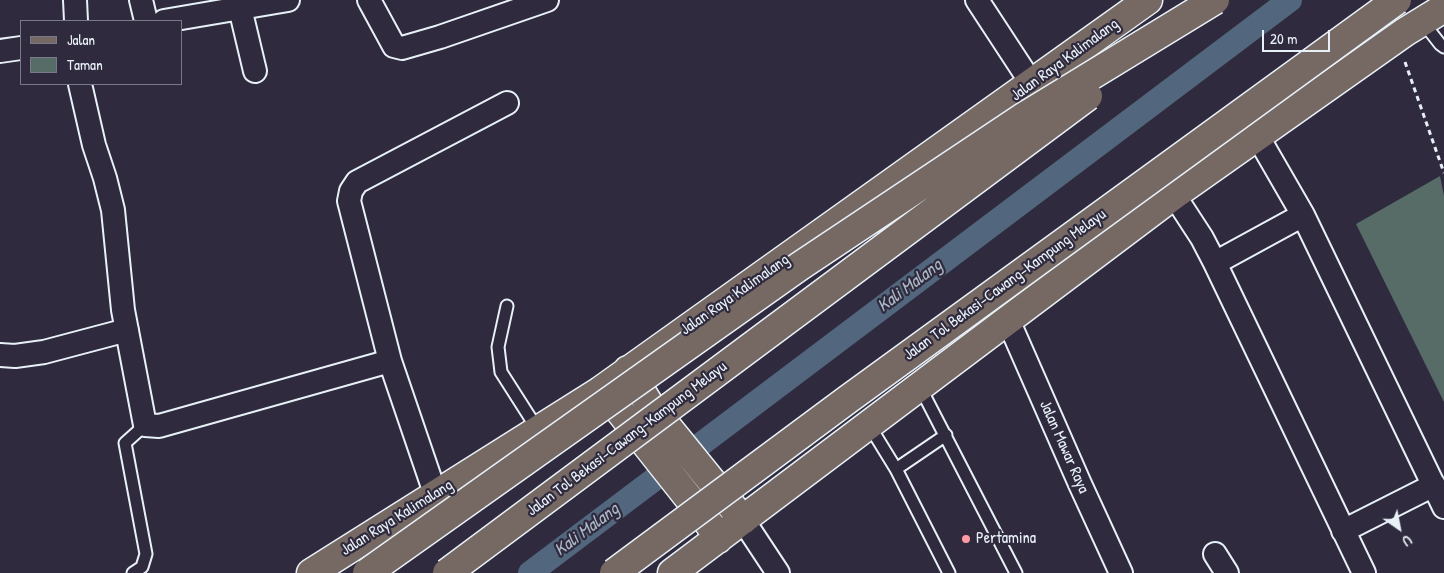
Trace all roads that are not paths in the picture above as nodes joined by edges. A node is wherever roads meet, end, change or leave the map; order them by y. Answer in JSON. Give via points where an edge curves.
{"nodes":[{"id":1,"x":75,"y":0,"type":"edge"},
{"id":2,"x":142,"y":0,"type":"edge"},
{"id":3,"x":288,"y":0,"type":"edge"},
{"id":4,"x":369,"y":0,"type":"edge"},
{"id":5,"x":547,"y":0,"type":"edge"},
{"id":6,"x":977,"y":0,"type":"edge"},
{"id":7,"x":1148,"y":0,"type":"edge"},
{"id":8,"x":1216,"y":0,"type":"edge"},
{"id":9,"x":1397,"y":0,"type":"edge"},
{"id":10,"x":240,"y":8,"type":"junction"},
{"id":11,"x":1433,"y":15,"type":"edge"},
{"id":12,"x":76,"y":20,"type":"edge"},
{"id":13,"x":146,"y":20,"type":"edge"},
{"id":14,"x":170,"y":20,"type":"edge"},
{"id":15,"x":1444,"y":47,"type":"edge"},
{"id":16,"x":20,"y":48,"type":"edge"},
{"id":17,"x":0,"y":51,"type":"edge"},
{"id":18,"x":255,"y":71,"type":"dead end"},
{"id":19,"x":1032,"y":84,"type":"junction"},
{"id":20,"x":80,"y":85,"type":"edge"},
{"id":21,"x":507,"y":103,"type":"dead end"},
{"id":22,"x":1258,"y":137,"type":"junction"},
{"id":23,"x":1174,"y":195,"type":"junction"},
{"id":24,"x":1302,"y":216,"type":"junction"},
{"id":25,"x":1215,"y":264,"type":"junction"},
{"id":26,"x":507,"y":306,"type":"dead end"},
{"id":27,"x":1008,"y":320,"type":"junction"},
{"id":28,"x":127,"y":330,"type":"junction"},
{"id":29,"x":0,"y":355,"type":"edge"},
{"id":30,"x":390,"y":362,"type":"junction"},
{"id":31,"x":628,"y":370,"type":"junction"},
{"id":32,"x":920,"y":388,"type":"junction"},
{"id":33,"x":600,"y":391,"type":"junction"},
{"id":34,"x":145,"y":425,"type":"junction"},
{"id":35,"x":869,"y":425,"type":"junction"},
{"id":36,"x":538,"y":430,"type":"junction"},
{"id":37,"x":946,"y":435,"type":"junction"},
{"id":38,"x":896,"y":469,"type":"junction"},
{"id":39,"x":1434,"y":486,"type":"junction"},
{"id":40,"x":435,"y":494,"type":"junction"},
{"id":41,"x":1444,"y":508,"type":"edge"},
{"id":42,"x":738,"y":514,"type":"junction"},
{"id":43,"x":1343,"y":531,"type":"junction"},
{"id":44,"x":714,"y":532,"type":"junction"},
{"id":45,"x":134,"y":573,"type":"edge"},
{"id":46,"x":311,"y":573,"type":"edge"},
{"id":47,"x":366,"y":573,"type":"edge"},
{"id":48,"x":447,"y":573,"type":"edge"},
{"id":49,"x":614,"y":573,"type":"edge"},
{"id":50,"x":672,"y":573,"type":"edge"},
{"id":51,"x":778,"y":573,"type":"edge"},
{"id":52,"x":949,"y":573,"type":"edge"},
{"id":53,"x":1016,"y":573,"type":"edge"},
{"id":54,"x":1121,"y":573,"type":"edge"},
{"id":55,"x":1364,"y":573,"type":"edge"}],
"edges":[{"from":1,"to":12,"type":"street"},
{"from":2,"to":13,"type":"street"},
{"from":3,"to":10,"type":"street"},
{"from":4,"to":5,"type":"street","via":[[394,46],[402,48]]},
{"from":6,"to":19,"type":"street"},
{"from":7,"to":19,"type":"main road","name":"Jalan Raya Kalimalang"},
{"from":8,"to":47,"type":"main road","bridge":true,"via":[[1025,116],[800,266]]},
{"from":8,"to":48,"type":"main road","name":"Jalan Tol Bekasi–Cawang–Kampung Melayu","bridge":true},
{"from":9,"to":49,"type":"main road","name":"Jalan Tol Bekasi–Cawang–Kampung Melayu","bridge":true},
{"from":10,"to":14,"type":"street"},
{"from":10,"to":18,"type":"street"},
{"from":11,"to":15,"type":"lane","via":[[1440,44]]},
{"from":11,"to":22,"type":"main road"},
{"from":16,"to":17,"type":"street"},
{"from":19,"to":31,"type":"main road","name":"Jalan Raya Kalimalang"},
{"from":20,"to":28,"type":"street","via":[[113,210]]},
{"from":21,"to":30,"type":"street","via":[[369,175],[357,182],[351,191],[350,201]]},
{"from":22,"to":23,"type":"main road"},
{"from":22,"to":24,"type":"street"},
{"from":23,"to":25,"type":"street"},
{"from":23,"to":27,"type":"main road"},
{"from":24,"to":25,"type":"street"},
{"from":24,"to":39,"type":"street"},
{"from":25,"to":43,"type":"street"},
{"from":26,"to":36,"type":"lane","via":[[498,347],[501,372]]},
{"from":27,"to":32,"type":"main road"},
{"from":27,"to":54,"type":"street","name":"Jalan Mawar Raya"},
{"from":28,"to":29,"type":"street","via":[[44,352]]},
{"from":28,"to":34,"type":"street"},
{"from":30,"to":34,"type":"street","via":[[159,426]]},
{"from":30,"to":40,"type":"street"},
{"from":31,"to":33,"type":"main road","name":"Jalan Raya Kalimalang"},
{"from":31,"to":42,"type":"main road","bridge":true,"via":[[649,404]]},
{"from":32,"to":35,"type":"main road"},
{"from":32,"to":37,"type":"lane"},
{"from":33,"to":36,"type":"main road","name":"Jalan Raya Kalimalang"},
{"from":33,"to":44,"type":"main road","bridge":true,"via":[[615,405]]},
{"from":34,"to":45,"type":"lane","via":[[124,443],[146,554],[142,567]]},
{"from":35,"to":38,"type":"lane"},
{"from":35,"to":42,"type":"main road"},
{"from":36,"to":40,"type":"main road","name":"Jalan Raya Kalimalang"},
{"from":37,"to":38,"type":"lane"},
{"from":37,"to":53,"type":"lane"},
{"from":38,"to":52,"type":"lane"},
{"from":39,"to":41,"type":"street"},
{"from":39,"to":43,"type":"street"},
{"from":40,"to":46,"type":"main road","name":"Jalan Raya Kalimalang"},
{"from":42,"to":44,"type":"main road"},
{"from":42,"to":51,"type":"street"},
{"from":43,"to":55,"type":"street"},
{"from":44,"to":50,"type":"main road"}]}
